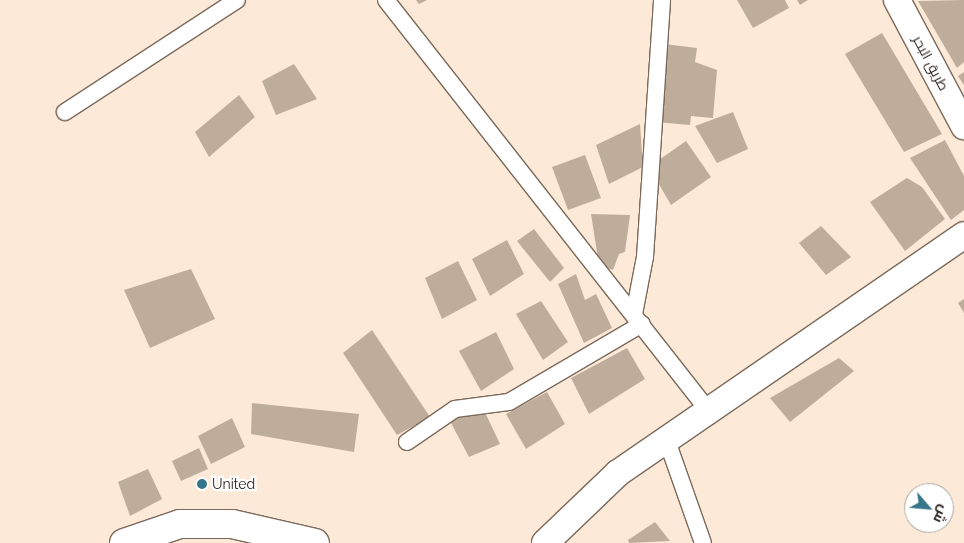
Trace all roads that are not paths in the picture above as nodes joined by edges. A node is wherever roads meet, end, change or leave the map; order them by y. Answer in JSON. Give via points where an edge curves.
{"nodes":[{"id":1,"x":237,"y":0,"type":"edge"},
{"id":2,"x":386,"y":0,"type":"edge"},
{"id":3,"x":662,"y":0,"type":"edge"},
{"id":4,"x":897,"y":0,"type":"edge"},
{"id":5,"x":65,"y":112,"type":"dead end"},
{"id":6,"x":964,"y":126,"type":"edge"},
{"id":7,"x":960,"y":240,"type":"edge"},
{"id":8,"x":638,"y":319,"type":"junction"},
{"id":9,"x":706,"y":409,"type":"junction"},
{"id":10,"x":666,"y":438,"type":"junction"},
{"id":11,"x":407,"y":442,"type":"dead end"},
{"id":12,"x":124,"y":543,"type":"edge"},
{"id":13,"x":217,"y":543,"type":"edge"},
{"id":14,"x":249,"y":543,"type":"edge"},
{"id":15,"x":315,"y":543,"type":"edge"},
{"id":16,"x":545,"y":543,"type":"edge"},
{"id":17,"x":703,"y":543,"type":"edge"}],
"edges":[{"from":1,"to":5,"type":"street"},
{"from":2,"to":8,"type":"street"},
{"from":3,"to":8,"type":"street"},
{"from":4,"to":6,"type":"main road","name":"طريق البحر"},
{"from":7,"to":9,"type":"main road"},
{"from":8,"to":9,"type":"street"},
{"from":8,"to":11,"type":"street","via":[[509,402],[455,409]]},
{"from":9,"to":10,"type":"main road"},
{"from":10,"to":16,"type":"main road","via":[[618,473]]},
{"from":10,"to":17,"type":"street"},
{"from":12,"to":15,"type":"highway","via":[[180,524],[232,524]]},
{"from":13,"to":14,"type":"highway"}]}
